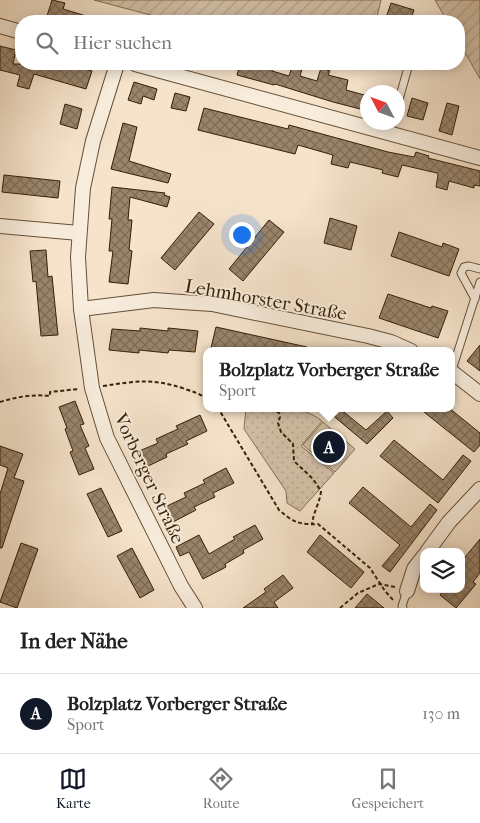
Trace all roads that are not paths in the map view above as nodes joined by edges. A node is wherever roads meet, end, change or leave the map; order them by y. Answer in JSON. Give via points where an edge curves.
{"nodes":[{"id":1,"x":0,"y":26,"type":"edge"},
{"id":2,"x":15,"y":30,"type":"edge"},
{"id":3,"x":115,"y":70,"type":"edge"},
{"id":4,"x":159,"y":70,"type":"edge"},
{"id":5,"x":407,"y":70,"type":"edge"},
{"id":6,"x":403,"y":85,"type":"edge"},
{"id":7,"x":360,"y":120,"type":"edge"},
{"id":8,"x":396,"y":130,"type":"edge"},
{"id":9,"x":480,"y":158,"type":"edge"},
{"id":10,"x":0,"y":226,"type":"edge"},
{"id":11,"x":79,"y":233,"type":"junction"},
{"id":12,"x":480,"y":270,"type":"edge"},
{"id":13,"x":480,"y":282,"type":"edge"},
{"id":14,"x":475,"y":298,"type":"junction"},
{"id":15,"x":81,"y":309,"type":"junction"},
{"id":16,"x":402,"y":347,"type":"edge"},
{"id":17,"x":455,"y":361,"type":"edge"},
{"id":18,"x":455,"y":373,"type":"edge"},
{"id":19,"x":480,"y":394,"type":"edge"},
{"id":20,"x":480,"y":490,"type":"edge"},
{"id":21,"x":429,"y":548,"type":"edge"},
{"id":22,"x":420,"y":561,"type":"edge"},
{"id":23,"x":407,"y":591,"type":"joint"},
{"id":24,"x":402,"y":607,"type":"edge"},
{"id":25,"x":195,"y":608,"type":"edge"}],
"edges":[{"from":1,"to":2,"type":"street"},
{"from":3,"to":11,"type":"street","name":"Vorberger Straße","via":[[93,141]]},
{"from":4,"to":7,"type":"street"},
{"from":5,"to":6,"type":"lane"},
{"from":8,"to":9,"type":"street"},
{"from":10,"to":11,"type":"street"},
{"from":11,"to":15,"type":"street","name":"Vorberger Straße"},
{"from":12,"to":14,"type":"lane","via":[[468,266],[461,270]]},
{"from":13,"to":14,"type":"lane"},
{"from":14,"to":17,"type":"lane"},
{"from":15,"to":16,"type":"street","name":"Lehmhorster Straße","via":[[154,300],[212,304],[368,336]]},
{"from":15,"to":25,"type":"street","name":"Vorberger Straße","via":[[92,388],[107,438]]},
{"from":18,"to":19,"type":"street"},
{"from":20,"to":21,"type":"street"},
{"from":22,"to":23,"type":"street"},
{"from":23,"to":24,"type":"lane"}]}
